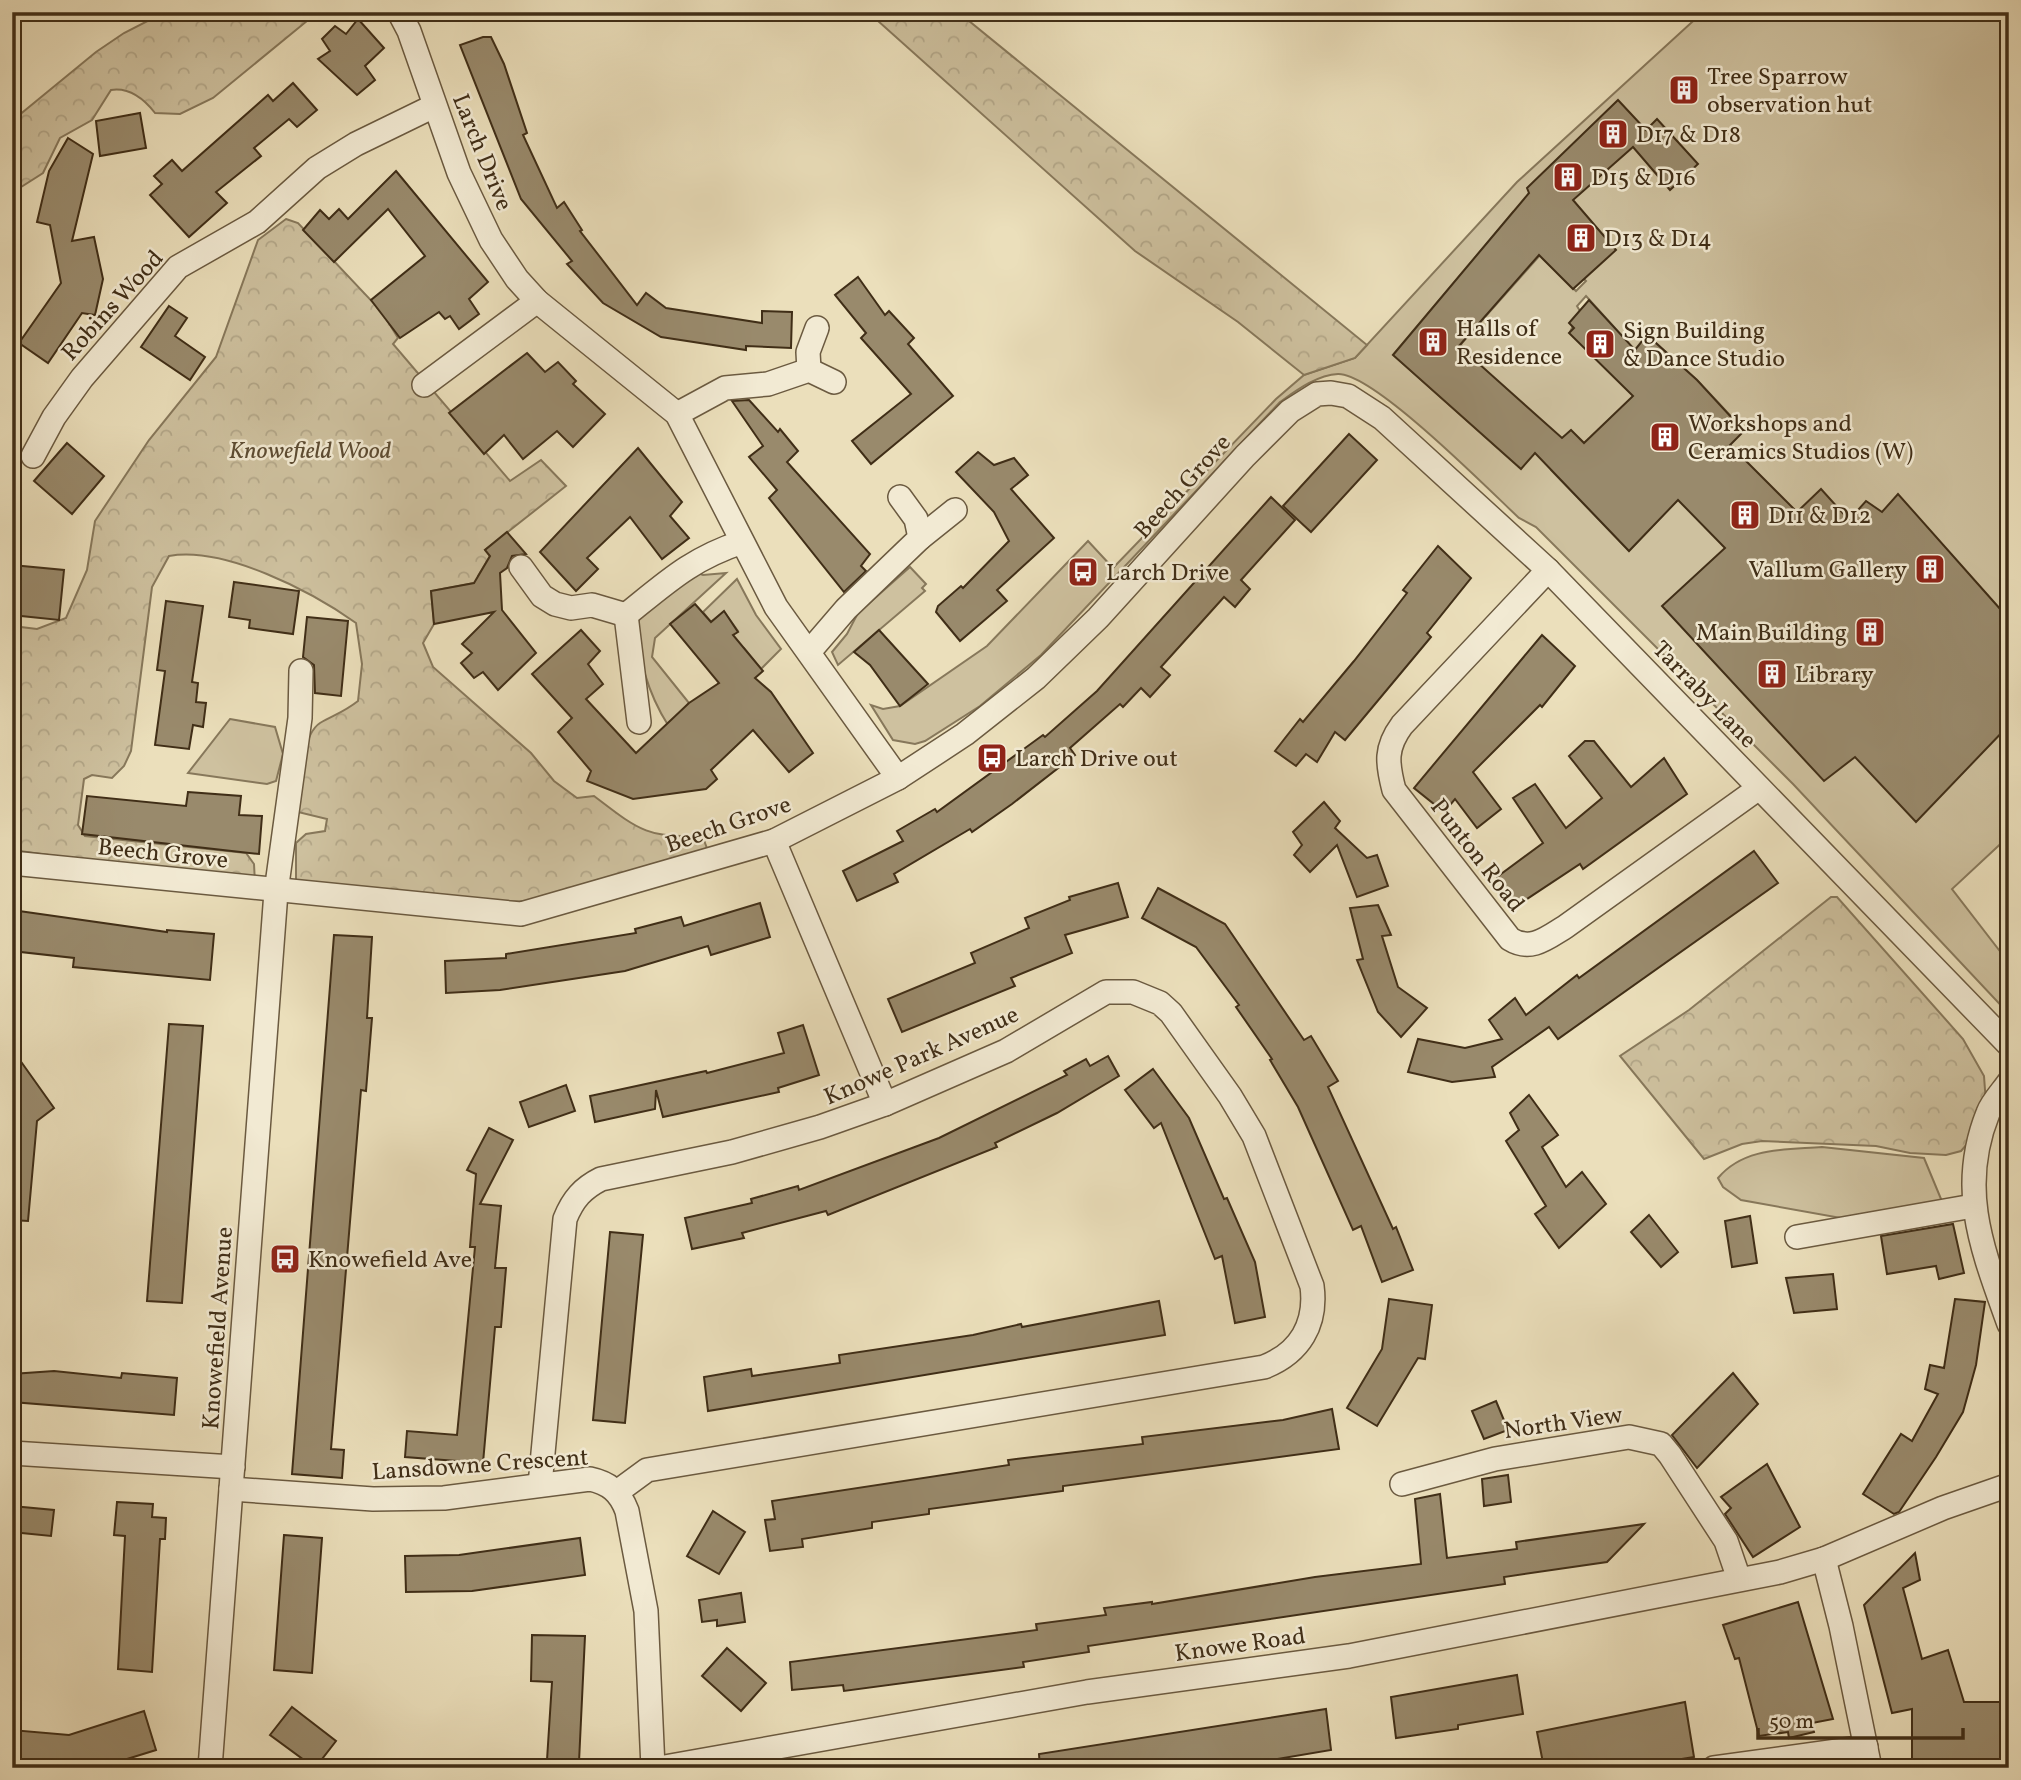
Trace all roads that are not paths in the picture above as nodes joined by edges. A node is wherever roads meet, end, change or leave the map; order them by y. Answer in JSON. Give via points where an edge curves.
{"nodes":[{"id":1,"x":399,"y":12,"type":"edge"},
{"id":2,"x":434,"y":106,"type":"junction"},
{"id":3,"x":537,"y":301,"type":"junction"},
{"id":4,"x":817,"y":328,"type":"dead end"},
{"id":5,"x":809,"y":370,"type":"junction"},
{"id":6,"x":834,"y":382,"type":"dead end"},
{"id":7,"x":424,"y":385,"type":"dead end"},
{"id":8,"x":1348,"y":396,"type":"joint"},
{"id":9,"x":677,"y":414,"type":"junction"},
{"id":10,"x":33,"y":456,"type":"dead end"},
{"id":11,"x":900,"y":497,"type":"dead end"},
{"id":12,"x":954,"y":510,"type":"dead end"},
{"id":13,"x":919,"y":538,"type":"junction"},
{"id":14,"x":743,"y":542,"type":"junction"},
{"id":15,"x":521,"y":567,"type":"dead end"},
{"id":16,"x":1548,"y":570,"type":"junction"},
{"id":17,"x":626,"y":615,"type":"junction"},
{"id":18,"x":809,"y":652,"type":"junction"},
{"id":19,"x":301,"y":671,"type":"dead end"},
{"id":20,"x":639,"y":722,"type":"dead end"},
{"id":21,"x":898,"y":778,"type":"junction"},
{"id":22,"x":1759,"y":788,"type":"junction"},
{"id":23,"x":774,"y":841,"type":"junction"},
{"id":24,"x":12,"y":863,"type":"edge"},
{"id":25,"x":276,"y":892,"type":"junction"},
{"id":26,"x":2009,"y":1045,"type":"edge"},
{"id":27,"x":2009,"y":1082,"type":"edge"},
{"id":28,"x":884,"y":1104,"type":"junction"},
{"id":29,"x":1973,"y":1206,"type":"junction"},
{"id":30,"x":1797,"y":1237,"type":"dead end"},
{"id":31,"x":2009,"y":1324,"type":"edge"},
{"id":32,"x":12,"y":1453,"type":"edge"},
{"id":33,"x":232,"y":1478,"type":"junction"},
{"id":34,"x":1402,"y":1484,"type":"dead end"},
{"id":35,"x":540,"y":1485,"type":"junction"},
{"id":36,"x":2009,"y":1485,"type":"edge"},
{"id":37,"x":617,"y":1492,"type":"junction"},
{"id":38,"x":1824,"y":1559,"type":"junction"},
{"id":39,"x":1739,"y":1579,"type":"junction"},
{"id":40,"x":1868,"y":1757,"type":"edge"},
{"id":41,"x":211,"y":1768,"type":"edge"},
{"id":42,"x":653,"y":1768,"type":"edge"},
{"id":43,"x":659,"y":1768,"type":"edge"},
{"id":44,"x":1714,"y":1768,"type":"edge"}],
"edges":[{"from":1,"to":2,"type":"street","name":"Larch Drive"},
{"from":2,"to":3,"type":"street","name":"Larch Drive","via":[[491,240]]},
{"from":2,"to":10,"type":"street","name":"Robins Wood","via":[[317,168],[257,222],[178,267],[82,378]]},
{"from":3,"to":7,"type":"street"},
{"from":3,"to":9,"type":"street","name":"Larch Drive"},
{"from":4,"to":5,"type":"street","via":[[808,352]]},
{"from":5,"to":6,"type":"street"},
{"from":5,"to":9,"type":"street","via":[[768,384],[725,388]]},
{"from":8,"to":16,"type":"street","name":"Tarraby Lane","via":[[1382,418]]},
{"from":8,"to":21,"type":"street","name":"Beech Grove","via":[[1317,394],[1290,411],[1098,618],[1036,678],[965,734]]},
{"from":9,"to":14,"type":"street","name":"Larch Drive"},
{"from":11,"to":13,"type":"street","via":[[916,519]]},
{"from":12,"to":13,"type":"street"},
{"from":13,"to":18,"type":"street"},
{"from":14,"to":17,"type":"street","via":[[685,567]]},
{"from":14,"to":18,"type":"street","name":"Larch Drive","via":[[776,607]]},
{"from":15,"to":17,"type":"street","via":[[542,596],[555,604],[570,608],[592,605]]},
{"from":16,"to":22,"type":"street","name":"Tarraby Lane"},
{"from":16,"to":22,"type":"street","name":"Punton Road","via":[[1402,725],[1391,740],[1386,760],[1394,790],[1510,939],[1525,946],[1565,927]]},
{"from":17,"to":20,"type":"street"},
{"from":18,"to":21,"type":"street","name":"Larch Drive"},
{"from":19,"to":25,"type":"street","name":"Knowefield Avenue","via":[[300,718]]},
{"from":21,"to":23,"type":"street","name":"Beech Grove"},
{"from":22,"to":26,"type":"street","name":"Tarraby Lane"},
{"from":23,"to":25,"type":"street","name":"Beech Grove","via":[[521,914]]},
{"from":23,"to":28,"type":"street"},
{"from":24,"to":25,"type":"street","name":"Beech Grove"},
{"from":25,"to":33,"type":"street","name":"Knowefield Avenue"},
{"from":27,"to":29,"type":"street","via":[[1988,1112],[1971,1182]]},
{"from":28,"to":35,"type":"street","name":"Knowe Park Avenue","via":[[732,1152],[601,1179],[579,1194],[565,1219]]},
{"from":28,"to":37,"type":"street","name":"Knowe Park Avenue","via":[[1006,1051],[1106,992],[1133,992],[1160,1003],[1180,1024],[1254,1136],[1312,1286],[1308,1329],[1291,1353],[1264,1367],[647,1471]]},
{"from":29,"to":30,"type":"street"},
{"from":29,"to":31,"type":"street"},
{"from":32,"to":33,"type":"street","name":"Lansdowne Crescent"},
{"from":33,"to":35,"type":"street","name":"Lansdowne Crescent","via":[[351,1498],[444,1498]]},
{"from":33,"to":41,"type":"street","name":"Knowefield Avenue"},
{"from":34,"to":39,"type":"street","name":"North View","via":[[1518,1454],[1629,1437],[1647,1439],[1661,1444],[1670,1455],[1726,1541]]},
{"from":35,"to":37,"type":"street","name":"Lansdowne Crescent","via":[[590,1479]]},
{"from":36,"to":38,"type":"street","name":"Knowe Road"},
{"from":37,"to":42,"type":"street","name":"Lansdowne Crescent","via":[[627,1511],[646,1611]]},
{"from":38,"to":39,"type":"street","name":"Knowe Road"},
{"from":38,"to":40,"type":"street"},
{"from":39,"to":43,"type":"street","name":"Knowe Road","via":[[1349,1656],[1087,1692]]},
{"from":40,"to":44,"type":"street"}]}
